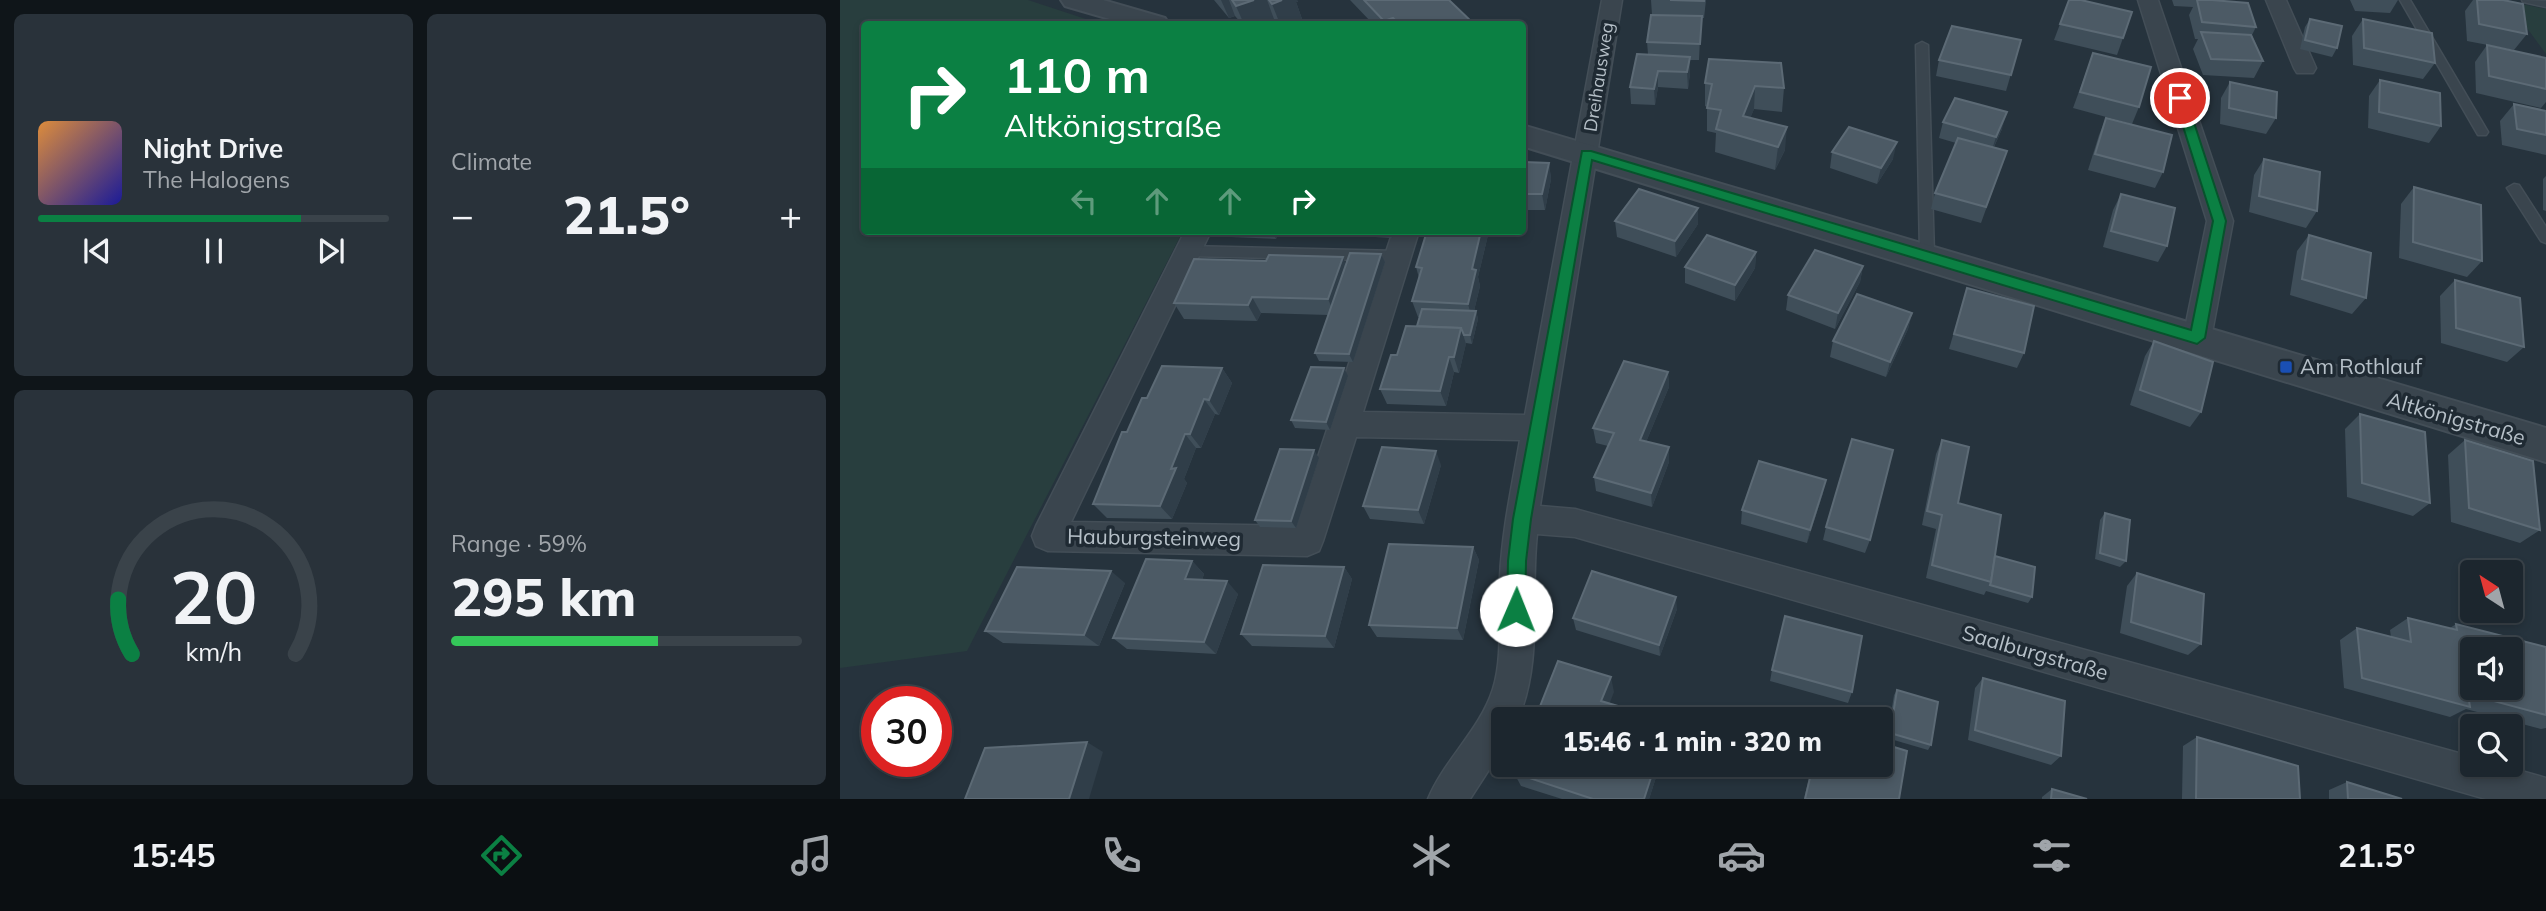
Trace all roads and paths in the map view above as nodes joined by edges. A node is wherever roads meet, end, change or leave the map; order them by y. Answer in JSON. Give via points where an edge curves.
{"nodes":[{"id":1,"x":1074,"y":0,"type":"edge"},
{"id":2,"x":1612,"y":0,"type":"edge"},
{"id":3,"x":2148,"y":0,"type":"edge"},
{"id":4,"x":2276,"y":0,"type":"edge"},
{"id":5,"x":2405,"y":0,"type":"edge"},
{"id":6,"x":2527,"y":0,"type":"edge"},
{"id":7,"x":2546,"y":4,"type":"edge"},
{"id":8,"x":1145,"y":21,"type":"edge"},
{"id":9,"x":1922,"y":45,"type":"dead end"},
{"id":10,"x":2305,"y":68,"type":"dead end"},
{"id":11,"x":2482,"y":132,"type":"dead end"},
{"id":12,"x":1526,"y":136,"type":"edge"},
{"id":13,"x":1586,"y":154,"type":"junction"},
{"id":14,"x":2514,"y":188,"type":"dead end"},
{"id":15,"x":2546,"y":238,"type":"edge"},
{"id":16,"x":1194,"y":241,"type":"edge"},
{"id":17,"x":1402,"y":243,"type":"edge"},
{"id":18,"x":1927,"y":256,"type":"junction"},
{"id":19,"x":2197,"y":338,"type":"junction"},
{"id":20,"x":1345,"y":424,"type":"junction"},
{"id":21,"x":1539,"y":428,"type":"junction"},
{"id":22,"x":2546,"y":445,"type":"edge"},
{"id":23,"x":1522,"y":519,"type":"junction"},
{"id":24,"x":2546,"y":797,"type":"edge"},
{"id":25,"x":1447,"y":799,"type":"edge"}],
"edges":[{"from":1,"to":8,"type":"street"},
{"from":2,"to":13,"type":"street","name":"Dreihausweg"},
{"from":3,"to":19,"type":"street","via":[[2220,221]]},
{"from":4,"to":10,"type":"street"},
{"from":5,"to":11,"type":"lane"},
{"from":6,"to":7,"type":"lane"},
{"from":9,"to":18,"type":"lane"},
{"from":12,"to":13,"type":"street","name":"Altkönigstraße"},
{"from":13,"to":18,"type":"street","name":"Altkönigstraße"},
{"from":13,"to":21,"type":"street"},
{"from":14,"to":15,"type":"lane"},
{"from":16,"to":17,"type":"lane"},
{"from":16,"to":20,"type":"street","name":"Hauburgsteinweg","via":[[1048,536],[1307,541]]},
{"from":17,"to":20,"type":"street","name":"Hauburgsteinweg"},
{"from":18,"to":19,"type":"street","name":"Altkönigstraße"},
{"from":19,"to":22,"type":"street","name":"Altkönigstraße"},
{"from":20,"to":21,"type":"street"},
{"from":21,"to":23,"type":"street"},
{"from":23,"to":24,"type":"street","name":"Saalburgstraße","via":[[1575,523]]},
{"from":23,"to":25,"type":"street","via":[[1511,687],[1506,705]]}]}
